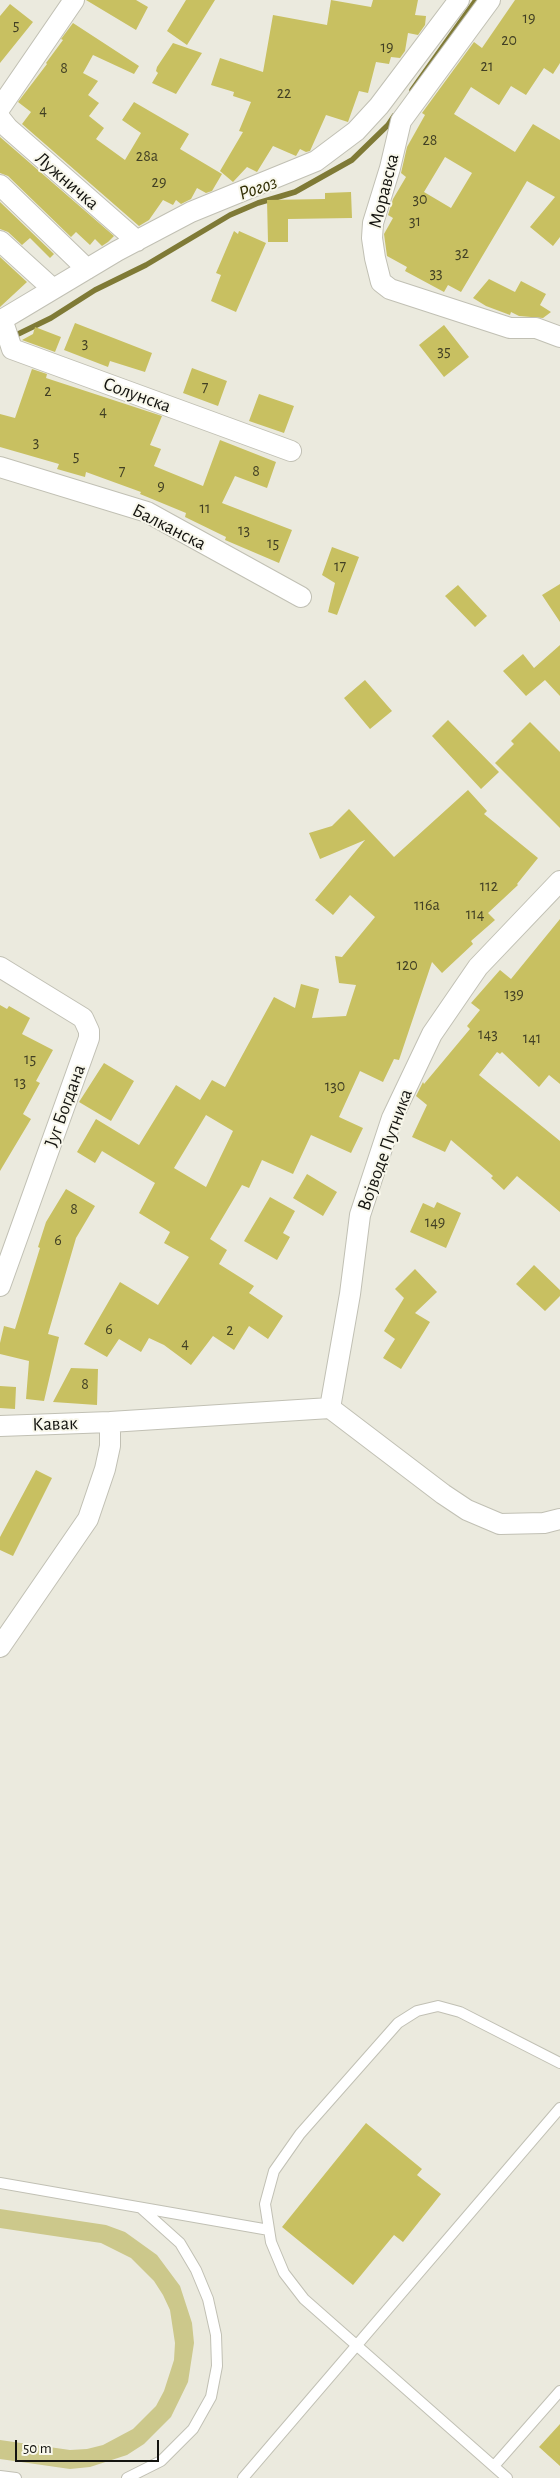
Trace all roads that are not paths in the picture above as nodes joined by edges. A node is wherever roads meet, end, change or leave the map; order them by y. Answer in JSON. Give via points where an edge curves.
{"nodes":[{"id":1,"x":74,"y":0,"type":"edge"},
{"id":2,"x":459,"y":0,"type":"edge"},
{"id":3,"x":490,"y":0,"type":"edge"},
{"id":4,"x":0,"y":108,"type":"edge"},
{"id":5,"x":0,"y":118,"type":"edge"},
{"id":6,"x":0,"y":186,"type":"edge"},
{"id":7,"x":0,"y":241,"type":"edge"},
{"id":8,"x":137,"y":241,"type":"junction"},
{"id":9,"x":87,"y":270,"type":"junction"},
{"id":10,"x":53,"y":289,"type":"junction"},
{"id":11,"x":5,"y":330,"type":"edge"},
{"id":12,"x":558,"y":332,"type":"edge"},
{"id":13,"x":291,"y":451,"type":"dead end"},
{"id":14,"x":0,"y":467,"type":"edge"},
{"id":15,"x":301,"y":597,"type":"dead end"},
{"id":16,"x":560,"y":881,"type":"edge"},
{"id":17,"x":1,"y":970,"type":"edge"},
{"id":18,"x":0,"y":1286,"type":"edge"},
{"id":19,"x":330,"y":1408,"type":"junction"},
{"id":20,"x":110,"y":1422,"type":"junction"},
{"id":21,"x":0,"y":1426,"type":"edge"},
{"id":22,"x":560,"y":1519,"type":"edge"},
{"id":23,"x":0,"y":1647,"type":"edge"},
{"id":24,"x":559,"y":2060,"type":"edge"},
{"id":25,"x":560,"y":2108,"type":"edge"},
{"id":26,"x":0,"y":2183,"type":"edge"},
{"id":27,"x":141,"y":2208,"type":"junction"},
{"id":28,"x":269,"y":2230,"type":"junction"},
{"id":29,"x":357,"y":2345,"type":"junction"},
{"id":30,"x":560,"y":2391,"type":"edge"},
{"id":31,"x":494,"y":2466,"type":"junction"},
{"id":32,"x":0,"y":2476,"type":"edge"},
{"id":33,"x":16,"y":2478,"type":"edge"},
{"id":34,"x":127,"y":2478,"type":"edge"},
{"id":35,"x":243,"y":2478,"type":"edge"},
{"id":36,"x":507,"y":2478,"type":"edge"}],
"edges":[{"from":1,"to":4,"type":"street"},
{"from":2,"to":8,"type":"street","via":[[379,106],[356,130],[316,161],[191,212]]},
{"from":3,"to":12,"type":"street","name":"Моравска","via":[[401,121],[373,223],[375,258],[381,282],[390,289],[510,328]]},
{"from":5,"to":8,"type":"street","name":"Лужничка"},
{"from":6,"to":9,"type":"street"},
{"from":7,"to":10,"type":"street"},
{"from":8,"to":9,"type":"street"},
{"from":9,"to":10,"type":"street"},
{"from":10,"to":11,"type":"street"},
{"from":11,"to":13,"type":"street","name":"Солунска"},
{"from":14,"to":15,"type":"street","name":"Балканска","via":[[147,512]]},
{"from":16,"to":19,"type":"street","name":"Војводе Путника","via":[[478,967],[432,1034],[392,1118],[360,1215]]},
{"from":17,"to":18,"type":"street","name":"Југ Богдана","via":[[83,1018],[89,1038]]},
{"from":19,"to":20,"type":"street","name":"Кавак"},
{"from":19,"to":22,"type":"street","via":[[467,1510],[500,1524],[544,1523]]},
{"from":20,"to":21,"type":"street","name":"Кавак"},
{"from":20,"to":23,"type":"street","via":[[110,1446],[88,1519]]},
{"from":24,"to":28,"type":"lane","via":[[460,2012],[438,2006],[417,2011],[398,2023],[300,2134],[274,2171],[265,2204]]},
{"from":25,"to":29,"type":"lane"},
{"from":26,"to":27,"type":"lane"},
{"from":27,"to":28,"type":"lane"},
{"from":27,"to":34,"type":"lane","via":[[180,2243],[196,2270],[216,2335],[217,2366],[211,2397],[193,2429],[161,2461]]},
{"from":28,"to":29,"type":"lane","via":[[284,2273],[304,2299]]},
{"from":29,"to":31,"type":"lane"},
{"from":29,"to":35,"type":"lane"},
{"from":30,"to":31,"type":"lane"},
{"from":31,"to":36,"type":"lane"},
{"from":32,"to":33,"type":"lane"}]}
